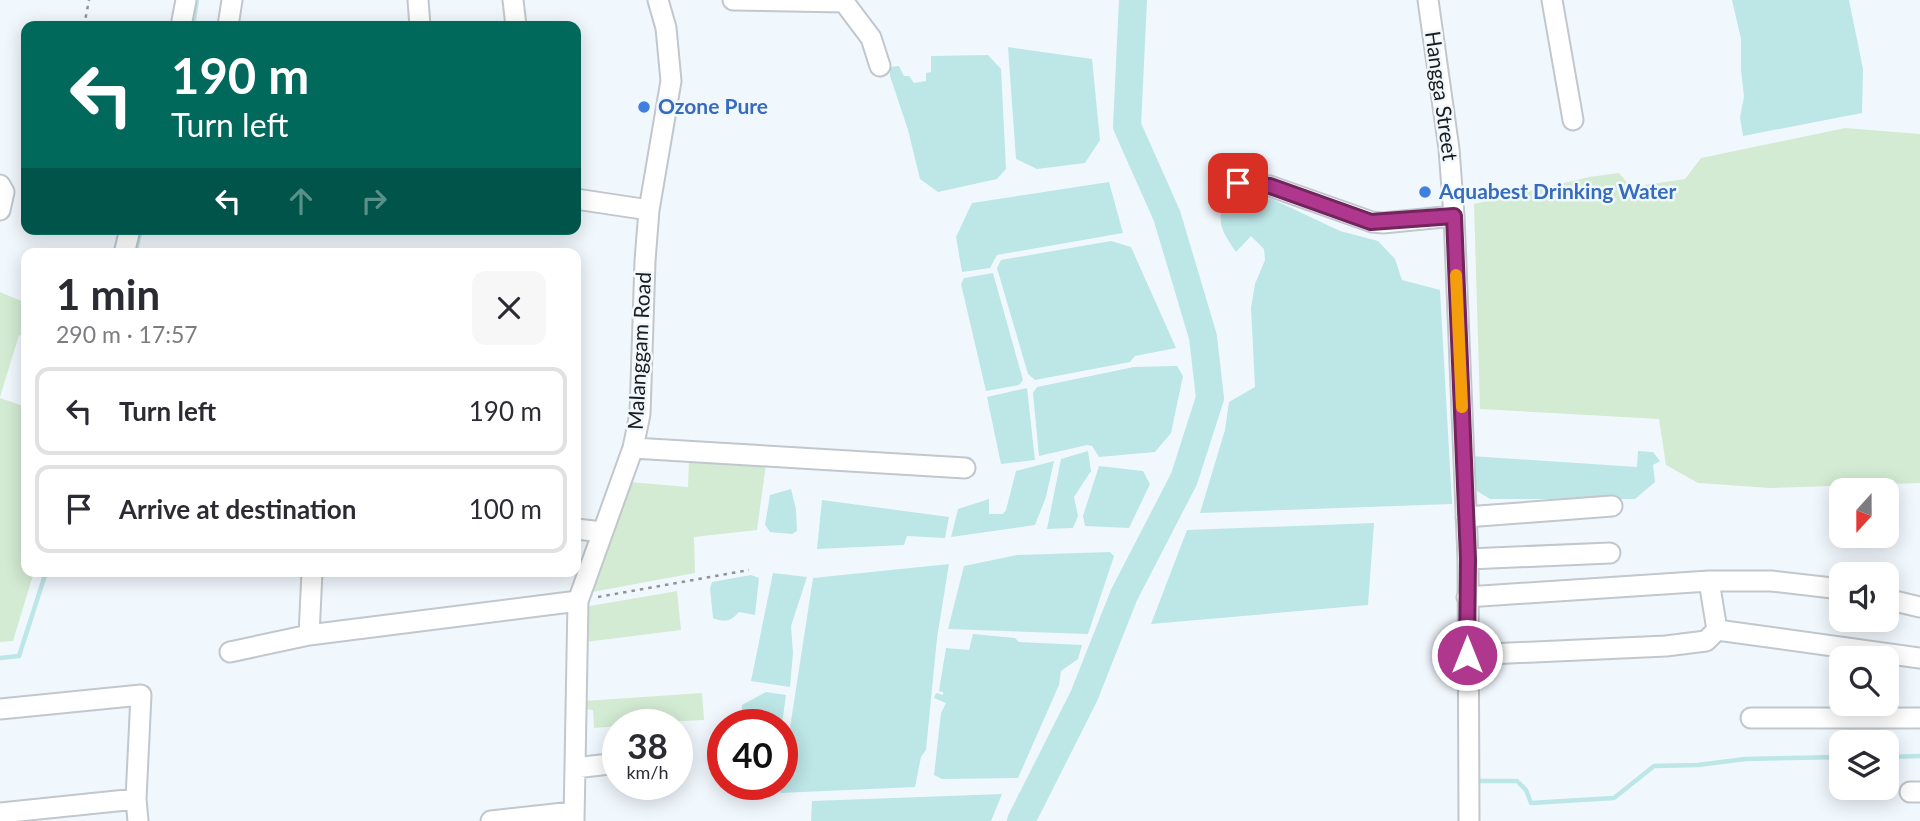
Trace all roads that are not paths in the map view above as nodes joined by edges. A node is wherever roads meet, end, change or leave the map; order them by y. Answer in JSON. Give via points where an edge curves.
{"nodes":[{"id":1,"x":186,"y":0,"type":"edge"},
{"id":2,"x":232,"y":0,"type":"edge"},
{"id":3,"x":418,"y":0,"type":"edge"},
{"id":4,"x":513,"y":0,"type":"edge"},
{"id":5,"x":659,"y":0,"type":"edge"},
{"id":6,"x":733,"y":0,"type":"edge"},
{"id":7,"x":1428,"y":0,"type":"edge"},
{"id":8,"x":1552,"y":0,"type":"edge"},
{"id":9,"x":182,"y":21,"type":"edge"},
{"id":10,"x":229,"y":21,"type":"edge"},
{"id":11,"x":419,"y":21,"type":"edge"},
{"id":12,"x":515,"y":21,"type":"edge"},
{"id":13,"x":880,"y":66,"type":"dead end"},
{"id":14,"x":1573,"y":120,"type":"dead end"},
{"id":15,"x":1238,"y":183,"type":"dead end"},
{"id":16,"x":581,"y":199,"type":"edge"},
{"id":17,"x":649,"y":210,"type":"junction"},
{"id":18,"x":1454,"y":216,"type":"junction"},
{"id":19,"x":634,"y":448,"type":"junction"},
{"id":20,"x":965,"y":468,"type":"dead end"},
{"id":21,"x":1612,"y":506,"type":"dead end"},
{"id":22,"x":1466,"y":517,"type":"junction"},
{"id":23,"x":581,"y":530,"type":"edge"},
{"id":24,"x":603,"y":532,"type":"junction"},
{"id":25,"x":1610,"y":553,"type":"dead end"},
{"id":26,"x":1468,"y":559,"type":"junction"},
{"id":27,"x":312,"y":577,"type":"edge"},
{"id":28,"x":1709,"y":581,"type":"junction"},
{"id":29,"x":1829,"y":588,"type":"edge"},
{"id":30,"x":1467,"y":597,"type":"junction"},
{"id":31,"x":1899,"y":599,"type":"edge"},
{"id":32,"x":1918,"y":599,"type":"edge"},
{"id":33,"x":578,"y":601,"type":"junction"},
{"id":34,"x":1717,"y":630,"type":"junction"},
{"id":35,"x":309,"y":635,"type":"junction"},
{"id":36,"x":230,"y":652,"type":"dead end"},
{"id":37,"x":1467,"y":655,"type":"junction"},
{"id":38,"x":1920,"y":658,"type":"edge"},
{"id":39,"x":0,"y":709,"type":"edge"},
{"id":40,"x":1751,"y":718,"type":"dead end"},
{"id":41,"x":1920,"y":718,"type":"edge"},
{"id":42,"x":602,"y":765,"type":"edge"},
{"id":43,"x":575,"y":768,"type":"junction"},
{"id":44,"x":136,"y":799,"type":"junction"},
{"id":45,"x":0,"y":813,"type":"edge"},
{"id":46,"x":574,"y":817,"type":"edge"},
{"id":47,"x":138,"y":821,"type":"edge"},
{"id":48,"x":491,"y":821,"type":"edge"},
{"id":49,"x":1469,"y":821,"type":"edge"}],
"edges":[{"from":1,"to":9,"type":"street"},
{"from":2,"to":10,"type":"street"},
{"from":3,"to":11,"type":"street"},
{"from":4,"to":12,"type":"street"},
{"from":5,"to":17,"type":"street","name":"Malanggam Road","via":[[671,80]]},
{"from":6,"to":13,"type":"street","via":[[844,2],[871,38]]},
{"from":7,"to":18,"type":"street","name":"Hangga Street"},
{"from":8,"to":14,"type":"street"},
{"from":15,"to":18,"type":"street","via":[[1270,186],[1371,222]]},
{"from":16,"to":17,"type":"street"},
{"from":17,"to":19,"type":"street","name":"Malanggam Road","via":[[640,414]]},
{"from":18,"to":22,"type":"street","name":"Hangga Street"},
{"from":19,"to":20,"type":"street"},
{"from":19,"to":24,"type":"street","name":"Malanggam Road"},
{"from":21,"to":22,"type":"street"},
{"from":22,"to":26,"type":"street","name":"Hangga Street"},
{"from":23,"to":24,"type":"street"},
{"from":24,"to":33,"type":"street","name":"Malanggam Road"},
{"from":25,"to":26,"type":"street"},
{"from":26,"to":30,"type":"street","name":"Hangga Street"},
{"from":27,"to":35,"type":"street"},
{"from":28,"to":29,"type":"street"},
{"from":28,"to":30,"type":"street"},
{"from":28,"to":34,"type":"street"},
{"from":30,"to":37,"type":"street","name":"Hangga Street"},
{"from":31,"to":32,"type":"street"},
{"from":33,"to":35,"type":"street"},
{"from":33,"to":43,"type":"street","name":"Malanggam Road"},
{"from":34,"to":37,"type":"street","via":[[1706,641],[1666,646]]},
{"from":34,"to":38,"type":"street"},
{"from":35,"to":36,"type":"street"},
{"from":37,"to":49,"type":"street","name":"Hangga Street"},
{"from":39,"to":44,"type":"street","via":[[141,695]]},
{"from":40,"to":41,"type":"street"},
{"from":42,"to":43,"type":"street"},
{"from":43,"to":46,"type":"street","name":"Malanggam Road"},
{"from":44,"to":45,"type":"street"},
{"from":44,"to":47,"type":"street"},
{"from":46,"to":48,"type":"street"}]}
